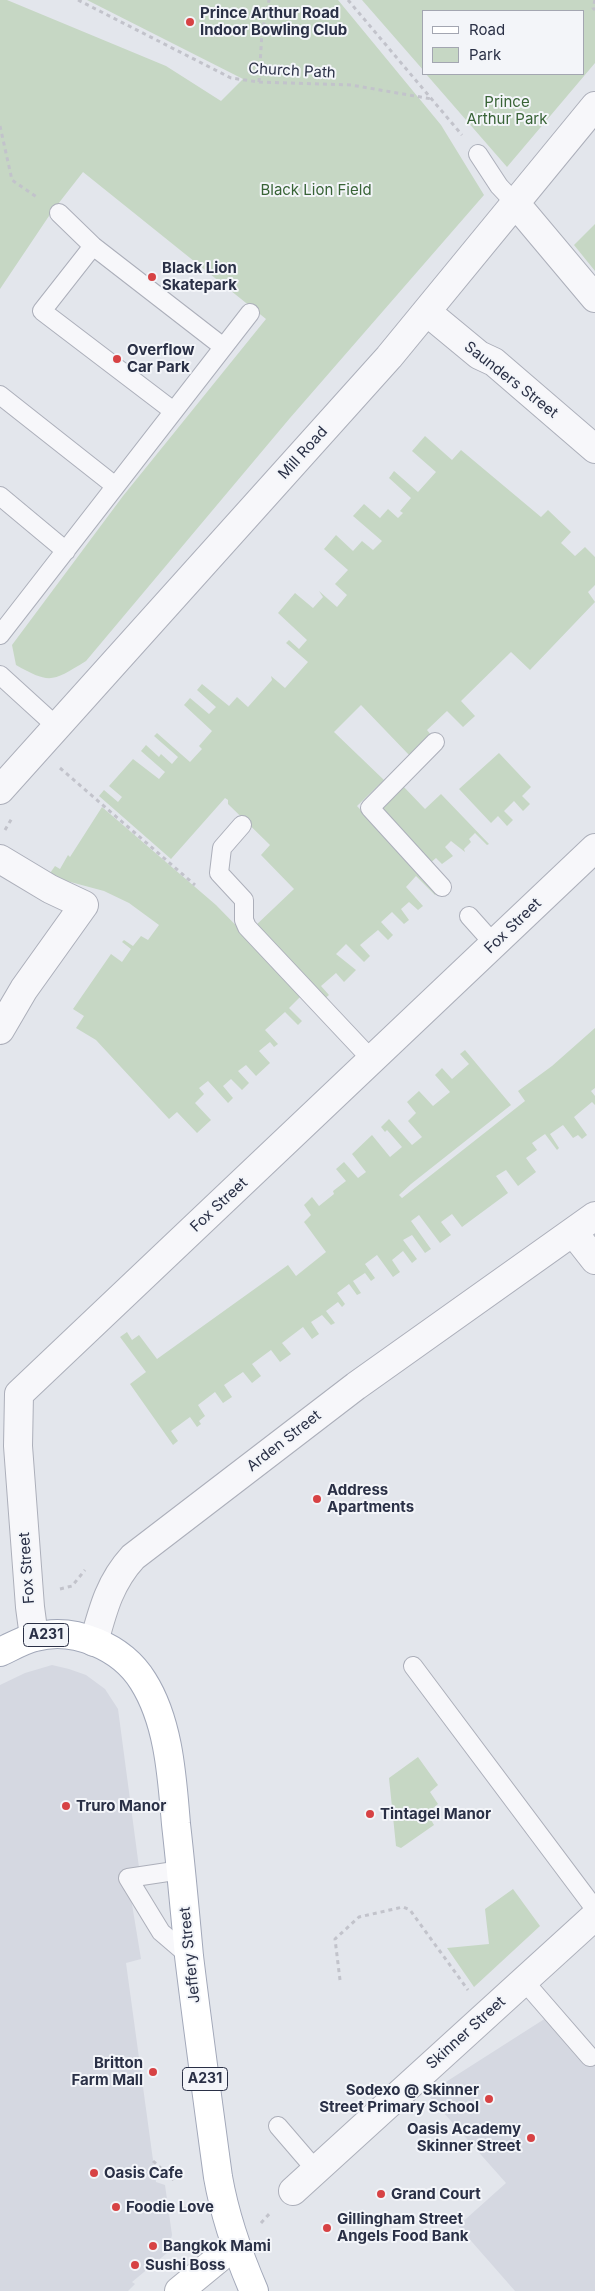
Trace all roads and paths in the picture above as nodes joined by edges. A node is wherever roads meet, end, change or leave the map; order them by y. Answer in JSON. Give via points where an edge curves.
{"nodes":[{"id":1,"x":78,"y":0,"type":"edge"},
{"id":2,"x":269,"y":0,"type":"edge"},
{"id":3,"x":348,"y":0,"type":"edge"},
{"id":4,"x":595,"y":0,"type":"edge"},
{"id":5,"x":595,"y":10,"type":"edge"},
{"id":6,"x":259,"y":82,"type":"junction"},
{"id":7,"x":432,"y":99,"type":"junction"},
{"id":8,"x":595,"y":106,"type":"edge"},
{"id":9,"x":0,"y":126,"type":"edge"},
{"id":10,"x":478,"y":154,"type":"joint"},
{"id":11,"x":516,"y":204,"type":"junction"},
{"id":12,"x":59,"y":213,"type":"joint"},
{"id":13,"x":93,"y":246,"type":"junction"},
{"id":14,"x":595,"y":298,"type":"edge"},
{"id":15,"x":427,"y":312,"type":"junction"},
{"id":16,"x":250,"y":313,"type":"dead end"},
{"id":17,"x":222,"y":346,"type":"junction"},
{"id":18,"x":0,"y":395,"type":"edge"},
{"id":19,"x":172,"y":410,"type":"junction"},
{"id":20,"x":595,"y":449,"type":"edge"},
{"id":21,"x":114,"y":485,"type":"junction"},
{"id":22,"x":0,"y":496,"type":"edge"},
{"id":23,"x":66,"y":551,"type":"junction"},
{"id":24,"x":0,"y":635,"type":"edge"},
{"id":25,"x":0,"y":675,"type":"edge"},
{"id":26,"x":56,"y":726,"type":"junction"},
{"id":27,"x":435,"y":742,"type":"dead end"},
{"id":28,"x":56,"y":764,"type":"dead end"},
{"id":29,"x":0,"y":790,"type":"edge"},
{"id":30,"x":242,"y":825,"type":"dead end"},
{"id":31,"x":595,"y":848,"type":"edge"},
{"id":32,"x":0,"y":860,"type":"edge"},
{"id":33,"x":198,"y":887,"type":"dead end"},
{"id":34,"x":442,"y":887,"type":"dead end"},
{"id":35,"x":469,"y":916,"type":"dead end"},
{"id":36,"x":494,"y":944,"type":"junction"},
{"id":37,"x":0,"y":1030,"type":"edge"},
{"id":38,"x":372,"y":1060,"type":"junction"},
{"id":39,"x":595,"y":1216,"type":"edge"},
{"id":40,"x":573,"y":1232,"type":"junction"},
{"id":41,"x":595,"y":1260,"type":"edge"},
{"id":42,"x":90,"y":1564,"type":"dead end"},
{"id":43,"x":55,"y":1584,"type":"dead end"},
{"id":44,"x":34,"y":1636,"type":"junction"},
{"id":45,"x":94,"y":1642,"type":"junction"},
{"id":46,"x":0,"y":1652,"type":"edge"},
{"id":47,"x":413,"y":1666,"type":"dead end"},
{"id":48,"x":181,"y":1870,"type":"junction"},
{"id":49,"x":595,"y":1909,"type":"edge"},
{"id":50,"x":595,"y":1916,"type":"edge"},
{"id":51,"x":189,"y":1956,"type":"junction"},
{"id":52,"x":340,"y":1980,"type":"dead end"},
{"id":53,"x":524,"y":1980,"type":"junction"},
{"id":54,"x":486,"y":2014,"type":"junction"},
{"id":55,"x":590,"y":2056,"type":"dead end"},
{"id":56,"x":278,"y":2126,"type":"dead end"},
{"id":57,"x":153,"y":2161,"type":"dead end"},
{"id":58,"x":315,"y":2169,"type":"junction"},
{"id":59,"x":175,"y":2181,"type":"dead end"},
{"id":60,"x":292,"y":2191,"type":"dead end"},
{"id":61,"x":194,"y":2207,"type":"dead end"},
{"id":62,"x":184,"y":2209,"type":"dead end"},
{"id":63,"x":235,"y":2245,"type":"junction"},
{"id":64,"x":179,"y":2291,"type":"edge"},
{"id":65,"x":254,"y":2291,"type":"edge"}],
"edges":[{"from":1,"to":6,"type":"path","name":"Church Path","via":[[231,78]]},
{"from":2,"to":6,"type":"path","via":[[262,32]]},
{"from":3,"to":7,"type":"path"},
{"from":4,"to":5,"type":"path"},
{"from":6,"to":7,"type":"path","name":"Church Path","via":[[351,85]]},
{"from":7,"to":10,"type":"path"},
{"from":8,"to":11,"type":"street","name":"Mill Road"},
{"from":9,"to":12,"type":"path","via":[[12,180]]},
{"from":10,"to":11,"type":"lane","via":[[499,186]]},
{"from":11,"to":14,"type":"street"},
{"from":11,"to":15,"type":"street","name":"Mill Road"},
{"from":12,"to":13,"type":"lane"},
{"from":13,"to":17,"type":"lane"},
{"from":13,"to":19,"type":"lane","via":[[42,311]]},
{"from":15,"to":20,"type":"street","name":"Saunders Street","via":[[479,355],[494,362]]},
{"from":15,"to":26,"type":"street","name":"Mill Road"},
{"from":16,"to":17,"type":"lane"},
{"from":17,"to":19,"type":"lane"},
{"from":18,"to":21,"type":"lane"},
{"from":19,"to":21,"type":"lane"},
{"from":21,"to":23,"type":"lane"},
{"from":22,"to":23,"type":"lane"},
{"from":23,"to":24,"type":"lane"},
{"from":25,"to":26,"type":"lane"},
{"from":26,"to":29,"type":"street","name":"Mill Road"},
{"from":27,"to":34,"type":"lane","via":[[370,808]]},
{"from":28,"to":33,"type":"path"},
{"from":30,"to":38,"type":"lane","via":[[222,848],[220,873],[244,900],[247,927]]},
{"from":31,"to":36,"type":"street","name":"Fox Street"},
{"from":32,"to":37,"type":"street","via":[[84,905],[24,989]]},
{"from":35,"to":36,"type":"lane"},
{"from":36,"to":38,"type":"street","name":"Fox Street"},
{"from":38,"to":44,"type":"street","name":"Fox Street","via":[[19,1394],[18,1446]]},
{"from":39,"to":40,"type":"street","name":"Arden Street"},
{"from":40,"to":41,"type":"street"},
{"from":40,"to":45,"type":"street","name":"Arden Street","via":[[356,1386],[133,1557],[114,1580],[105,1599]]},
{"from":42,"to":43,"type":"path","via":[[72,1586],[62,1590]]},
{"from":44,"to":45,"type":"main road","number":"A231","via":[[72,1634]]},
{"from":44,"to":46,"type":"main road","number":"A231"},
{"from":45,"to":48,"type":"main road","name":"Jeffery Street","number":"A231","via":[[134,1668],[158,1710],[173,1787]]},
{"from":47,"to":49,"type":"lane"},
{"from":48,"to":51,"type":"main road","name":"Jeffery Street","number":"A231"},
{"from":48,"to":51,"type":"lane","via":[[128,1878],[161,1932]]},
{"from":50,"to":53,"type":"street","name":"Skinner Street"},
{"from":51,"to":63,"type":"main road","name":"Jeffery Street","number":"A231","via":[[218,2177]]},
{"from":52,"to":54,"type":"path","via":[[335,1939],[359,1917],[403,1907],[410,1910]]},
{"from":53,"to":54,"type":"street","name":"Skinner Street"},
{"from":53,"to":55,"type":"lane"},
{"from":54,"to":58,"type":"street","name":"Skinner Street"},
{"from":56,"to":58,"type":"lane"},
{"from":57,"to":59,"type":"path"},
{"from":58,"to":60,"type":"street","name":"Skinner Street"},
{"from":61,"to":62,"type":"path"},
{"from":63,"to":64,"type":"main road"},
{"from":63,"to":65,"type":"main road","name":"Jeffery Street","number":"A231"}]}
